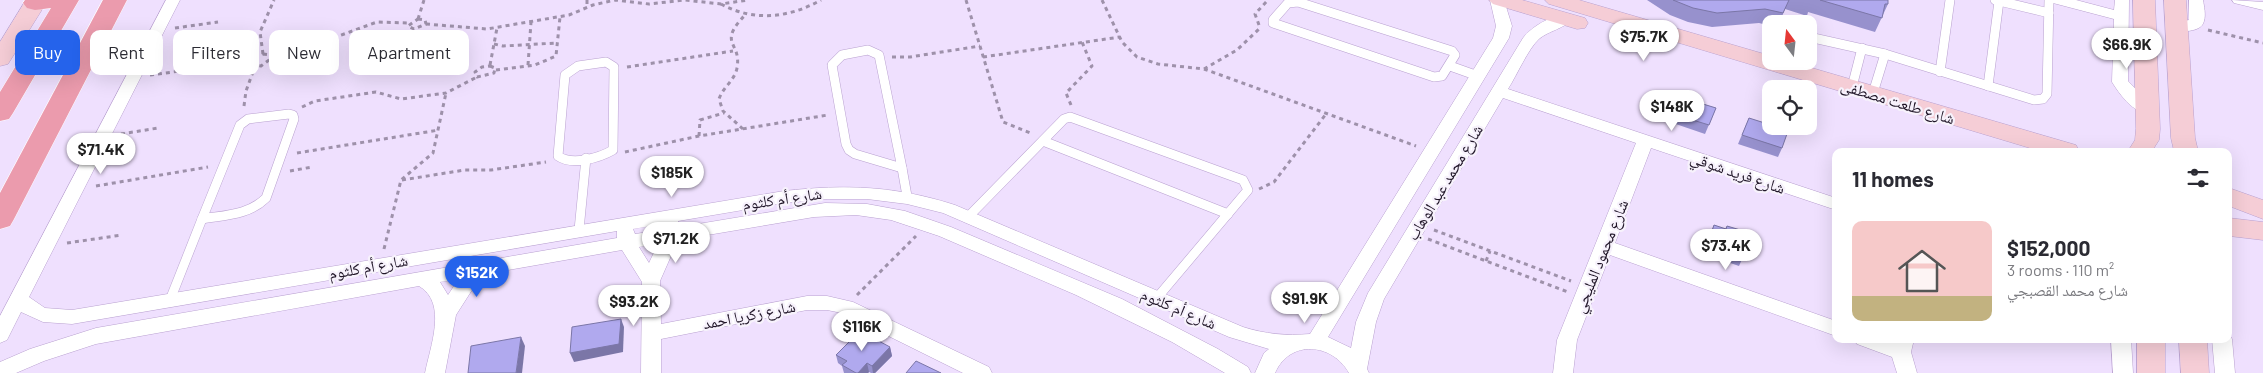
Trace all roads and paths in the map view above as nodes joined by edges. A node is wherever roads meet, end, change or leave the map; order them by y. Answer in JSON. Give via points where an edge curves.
{"nodes":[{"id":1,"x":67,"y":0,"type":"edge"},
{"id":2,"x":115,"y":0,"type":"edge"},
{"id":3,"x":173,"y":0,"type":"edge"},
{"id":4,"x":274,"y":0,"type":"edge"},
{"id":5,"x":424,"y":0,"type":"edge"},
{"id":6,"x":588,"y":0,"type":"edge"},
{"id":7,"x":622,"y":0,"type":"edge"},
{"id":8,"x":748,"y":0,"type":"edge"},
{"id":9,"x":821,"y":0,"type":"edge"},
{"id":10,"x":966,"y":0,"type":"edge"},
{"id":11,"x":1102,"y":0,"type":"edge"},
{"id":12,"x":1499,"y":0,"type":"edge"},
{"id":13,"x":1950,"y":0,"type":"edge"},
{"id":14,"x":1997,"y":0,"type":"edge"},
{"id":15,"x":2048,"y":0,"type":"edge"},
{"id":16,"x":2058,"y":0,"type":"edge"},
{"id":17,"x":2122,"y":0,"type":"edge"},
{"id":18,"x":2144,"y":0,"type":"edge"},
{"id":19,"x":2174,"y":0,"type":"edge"},
{"id":20,"x":2196,"y":0,"type":"edge"},
{"id":21,"x":2238,"y":0,"type":"edge"},
{"id":22,"x":43,"y":1,"type":"edge"},
{"id":23,"x":721,"y":4,"type":"junction"},
{"id":24,"x":2263,"y":6,"type":"edge"},
{"id":25,"x":586,"y":8,"type":"junction"},
{"id":26,"x":1560,"y":10,"type":"edge"},
{"id":27,"x":2049,"y":13,"type":"junction"},
{"id":28,"x":746,"y":14,"type":"junction"},
{"id":29,"x":2122,"y":16,"type":"junction"},
{"id":30,"x":560,"y":17,"type":"junction"},
{"id":31,"x":418,"y":19,"type":"junction"},
{"id":32,"x":218,"y":22,"type":"dead end"},
{"id":33,"x":531,"y":22,"type":"junction"},
{"id":34,"x":409,"y":24,"type":"junction"},
{"id":35,"x":426,"y":24,"type":"junction"},
{"id":36,"x":2184,"y":27,"type":"junction"},
{"id":37,"x":497,"y":28,"type":"junction"},
{"id":38,"x":1260,"y":28,"type":"dead end"},
{"id":39,"x":158,"y":30,"type":"joint"},
{"id":40,"x":339,"y":35,"type":"edge"},
{"id":41,"x":1120,"y":37,"type":"junction"},
{"id":42,"x":1818,"y":39,"type":"edge"},
{"id":43,"x":1082,"y":42,"type":"junction"},
{"id":44,"x":530,"y":43,"type":"junction"},
{"id":45,"x":557,"y":43,"type":"junction"},
{"id":46,"x":2263,"y":43,"type":"edge"},
{"id":47,"x":494,"y":44,"type":"junction"},
{"id":48,"x":980,"y":46,"type":"junction"},
{"id":49,"x":1862,"y":48,"type":"junction"},
{"id":50,"x":733,"y":51,"type":"junction"},
{"id":51,"x":263,"y":54,"type":"junction"},
{"id":52,"x":1885,"y":54,"type":"junction"},
{"id":53,"x":259,"y":55,"type":"edge"},
{"id":54,"x":269,"y":55,"type":"edge"},
{"id":55,"x":879,"y":55,"type":"junction"},
{"id":56,"x":983,"y":57,"type":"junction"},
{"id":57,"x":0,"y":59,"type":"edge"},
{"id":58,"x":490,"y":65,"type":"junction"},
{"id":59,"x":528,"y":65,"type":"junction"},
{"id":60,"x":1450,"y":66,"type":"junction"},
{"id":61,"x":496,"y":70,"type":"junction"},
{"id":62,"x":614,"y":70,"type":"junction"},
{"id":63,"x":1204,"y":70,"type":"junction"},
{"id":64,"x":172,"y":72,"type":"edge"},
{"id":65,"x":1940,"y":72,"type":"junction"},
{"id":66,"x":135,"y":75,"type":"edge"},
{"id":67,"x":252,"y":75,"type":"edge"},
{"id":68,"x":1478,"y":76,"type":"junction"},
{"id":69,"x":476,"y":77,"type":"junction"},
{"id":70,"x":133,"y":78,"type":"junction"},
{"id":71,"x":1772,"y":80,"type":"edge"},
{"id":72,"x":1988,"y":86,"type":"junction"},
{"id":73,"x":1862,"y":90,"type":"junction"},
{"id":74,"x":1498,"y":91,"type":"junction"},
{"id":75,"x":446,"y":93,"type":"junction"},
{"id":76,"x":1817,"y":94,"type":"edge"},
{"id":77,"x":2147,"y":109,"type":"junction"},
{"id":78,"x":0,"y":113,"type":"edge"},
{"id":79,"x":724,"y":113,"type":"junction"},
{"id":80,"x":841,"y":113,"type":"junction"},
{"id":81,"x":1326,"y":114,"type":"junction"},
{"id":82,"x":292,"y":116,"type":"junction"},
{"id":83,"x":1076,"y":118,"type":"junction"},
{"id":84,"x":248,"y":119,"type":"junction"},
{"id":85,"x":158,"y":128,"type":"dead end"},
{"id":86,"x":742,"y":129,"type":"junction"},
{"id":87,"x":439,"y":130,"type":"junction"},
{"id":88,"x":103,"y":136,"type":"junction"},
{"id":89,"x":699,"y":136,"type":"junction"},
{"id":90,"x":1044,"y":140,"type":"junction"},
{"id":91,"x":1646,"y":140,"type":"junction"},
{"id":92,"x":1996,"y":148,"type":"edge"},
{"id":93,"x":2057,"y":148,"type":"edge"},
{"id":94,"x":2142,"y":148,"type":"edge"},
{"id":95,"x":2185,"y":148,"type":"edge"},
{"id":96,"x":1431,"y":152,"type":"junction"},
{"id":97,"x":608,"y":154,"type":"junction"},
{"id":98,"x":281,"y":156,"type":"junction"},
{"id":99,"x":586,"y":158,"type":"junction"},
{"id":100,"x":560,"y":160,"type":"junction"},
{"id":101,"x":224,"y":165,"type":"junction"},
{"id":102,"x":312,"y":168,"type":"dead end"},
{"id":103,"x":902,"y":168,"type":"junction"},
{"id":104,"x":275,"y":173,"type":"junction"},
{"id":105,"x":401,"y":180,"type":"junction"},
{"id":106,"x":76,"y":189,"type":"junction"},
{"id":107,"x":1248,"y":190,"type":"junction"},
{"id":108,"x":908,"y":196,"type":"junction"},
{"id":109,"x":2232,"y":198,"type":"edge"},
{"id":110,"x":1832,"y":203,"type":"edge"},
{"id":111,"x":2263,"y":210,"type":"edge"},
{"id":112,"x":1228,"y":214,"type":"junction"},
{"id":113,"x":672,"y":215,"type":"junction"},
{"id":114,"x":968,"y":217,"type":"junction"},
{"id":115,"x":0,"y":219,"type":"edge"},
{"id":116,"x":202,"y":219,"type":"junction"},
{"id":117,"x":627,"y":223,"type":"junction"},
{"id":118,"x":927,"y":225,"type":"junction"},
{"id":119,"x":2232,"y":227,"type":"edge"},
{"id":120,"x":1417,"y":229,"type":"junction"},
{"id":121,"x":579,"y":230,"type":"junction"},
{"id":122,"x":2263,"y":232,"type":"edge"},
{"id":123,"x":671,"y":234,"type":"junction"},
{"id":124,"x":122,"y":235,"type":"dead end"},
{"id":125,"x":626,"y":242,"type":"junction"},
{"id":126,"x":46,"y":246,"type":"junction"},
{"id":127,"x":1604,"y":246,"type":"junction"},
{"id":128,"x":1490,"y":251,"type":"junction"},
{"id":129,"x":1486,"y":261,"type":"junction"},
{"id":130,"x":380,"y":264,"type":"junction"},
{"id":131,"x":487,"y":266,"type":"junction"},
{"id":132,"x":417,"y":278,"type":"junction"},
{"id":133,"x":651,"y":282,"type":"junction"},
{"id":134,"x":1586,"y":293,"type":"junction"},
{"id":135,"x":19,"y":299,"type":"junction"},
{"id":136,"x":1156,"y":299,"type":"junction"},
{"id":137,"x":170,"y":300,"type":"junction"},
{"id":138,"x":846,"y":306,"type":"junction"},
{"id":139,"x":446,"y":314,"type":"junction"},
{"id":140,"x":1832,"y":328,"type":"edge"},
{"id":141,"x":651,"y":333,"type":"junction"},
{"id":142,"x":0,"y":335,"type":"edge"},
{"id":143,"x":1315,"y":342,"type":"junction"},
{"id":144,"x":1890,"y":343,"type":"edge"},
{"id":145,"x":2121,"y":343,"type":"edge"},
{"id":146,"x":2150,"y":343,"type":"edge"},
{"id":147,"x":2193,"y":343,"type":"edge"},
{"id":148,"x":2222,"y":343,"type":"edge"},
{"id":149,"x":1292,"y":344,"type":"junction"},
{"id":150,"x":1903,"y":345,"type":"edge"},
{"id":151,"x":1358,"y":370,"type":"edge"},
{"id":152,"x":0,"y":371,"type":"edge"},
{"id":153,"x":436,"y":373,"type":"edge"},
{"id":154,"x":651,"y":373,"type":"edge"},
{"id":155,"x":982,"y":373,"type":"edge"},
{"id":156,"x":1241,"y":373,"type":"edge"},
{"id":157,"x":1265,"y":373,"type":"edge"},
{"id":158,"x":1563,"y":373,"type":"edge"},
{"id":159,"x":1907,"y":373,"type":"edge"},
{"id":160,"x":2123,"y":373,"type":"edge"},
{"id":161,"x":2151,"y":373,"type":"edge"},
{"id":162,"x":2195,"y":373,"type":"edge"},
{"id":163,"x":2225,"y":373,"type":"edge"}],
"edges":[{"from":1,"to":78,"type":"main road"},
{"from":2,"to":115,"type":"main road"},
{"from":3,"to":39,"type":"street"},
{"from":4,"to":51,"type":"path","via":[[260,32]]},
{"from":5,"to":31,"type":"path"},
{"from":6,"to":25,"type":"path"},
{"from":7,"to":23,"type":"path","via":[[649,4],[685,0]]},
{"from":7,"to":25,"type":"path"},
{"from":8,"to":23,"type":"path"},
{"from":9,"to":28,"type":"path","via":[[785,14]]},
{"from":10,"to":48,"type":"path"},
{"from":11,"to":41,"type":"path"},
{"from":12,"to":26,"type":"street","name":"شارع طلعت مصطفى"},
{"from":12,"to":68,"type":"street","name":"شارع محمد عبد الوهاب","via":[[1504,26],[1501,38]]},
{"from":13,"to":65,"type":"lane"},
{"from":14,"to":27,"type":"lane"},
{"from":14,"to":72,"type":"lane"},
{"from":15,"to":27,"type":"lane"},
{"from":16,"to":29,"type":"street"},
{"from":17,"to":29,"type":"street"},
{"from":18,"to":77,"type":"street"},
{"from":19,"to":36,"type":"street"},
{"from":20,"to":36,"type":"street","via":[[2198,22]]},
{"from":21,"to":24,"type":"street"},
{"from":22,"to":57,"type":"street"},
{"from":23,"to":28,"type":"path"},
{"from":25,"to":30,"type":"path"},
{"from":26,"to":71,"type":"street","name":"شارع طلعت مصطفى"},
{"from":26,"to":73,"type":"street","name":"شارع طلعت مصطفى"},
{"from":26,"to":74,"type":"street","name":"شارع محمد عبد الوهاب","via":[[1531,38]]},
{"from":27,"to":72,"type":"lane","via":[[2047,94],[2043,99],[2034,100]]},
{"from":28,"to":50,"type":"path","via":[[732,32]]},
{"from":29,"to":77,"type":"street","via":[[2120,82],[2134,100]]},
{"from":30,"to":33,"type":"path"},
{"from":30,"to":45,"type":"path"},
{"from":31,"to":34,"type":"path"},
{"from":31,"to":35,"type":"path","via":[[425,20]]},
{"from":32,"to":39,"type":"path"},
{"from":33,"to":37,"type":"path"},
{"from":33,"to":44,"type":"path"},
{"from":34,"to":35,"type":"path","via":[[414,29]]},
{"from":34,"to":40,"type":"path","via":[[392,20],[370,23]]},
{"from":35,"to":37,"type":"path","via":[[478,30]]},
{"from":36,"to":46,"type":"path"},
{"from":36,"to":95,"type":"street"},
{"from":37,"to":47,"type":"path"},
{"from":38,"to":63,"type":"path","via":[[1237,50]]},
{"from":41,"to":43,"type":"path"},
{"from":41,"to":63,"type":"path","via":[[1129,51],[1148,62]]},
{"from":42,"to":49,"type":"lane"},
{"from":43,"to":56,"type":"path"},
{"from":43,"to":83,"type":"path","via":[[1092,66],[1066,93]]},
{"from":44,"to":45,"type":"path"},
{"from":44,"to":47,"type":"path"},
{"from":44,"to":59,"type":"path"},
{"from":45,"to":59,"type":"path","via":[[553,59]]},
{"from":47,"to":58,"type":"path"},
{"from":48,"to":55,"type":"path","via":[[910,57]]},
{"from":48,"to":56,"type":"path"},
{"from":49,"to":52,"type":"lane"},
{"from":49,"to":73,"type":"lane"},
{"from":50,"to":62,"type":"path"},
{"from":50,"to":79,"type":"path","via":[[737,70],[719,99]]},
{"from":51,"to":53,"type":"path"},
{"from":51,"to":54,"type":"path"},
{"from":52,"to":65,"type":"lane"},
{"from":52,"to":73,"type":"lane"},
{"from":55,"to":80,"type":"lane","via":[[868,50],[834,59],[832,65]]},
{"from":55,"to":103,"type":"lane"},
{"from":56,"to":90,"type":"path","via":[[1003,122]]},
{"from":58,"to":61,"type":"path"},
{"from":58,"to":69,"type":"path","via":[[477,69]]},
{"from":59,"to":61,"type":"path"},
{"from":60,"to":60,"type":"lane","via":[[1455,55],[1452,51],[1298,2],[1288,3],[1273,20],[1277,26],[1434,76],[1442,76]]},
{"from":60,"to":68,"type":"lane"},
{"from":61,"to":69,"type":"path","via":[[490,76]]},
{"from":62,"to":97,"type":"lane","via":[[613,150]]},
{"from":62,"to":100,"type":"lane","via":[[612,64],[606,62],[568,70],[565,75]]},
{"from":63,"to":81,"type":"path"},
{"from":64,"to":70,"type":"path"},
{"from":65,"to":72,"type":"lane"},
{"from":66,"to":70,"type":"street"},
{"from":67,"to":84,"type":"path","via":[[244,98]]},
{"from":68,"to":96,"type":"street","name":"شارع محمد عبد الوهاب"},
{"from":69,"to":75,"type":"path"},
{"from":70,"to":88,"type":"street"},
{"from":73,"to":93,"type":"street","name":"شارع طلعت مصطفى"},
{"from":74,"to":91,"type":"street","name":"شارع فريد شوقي"},
{"from":74,"to":120,"type":"street","name":"شارع محمد عبد الوهاب"},
{"from":75,"to":82,"type":"path","via":[[402,100],[376,92],[315,101]]},
{"from":75,"to":87,"type":"path"},
{"from":76,"to":92,"type":"street","name":"شارع طلعت مصطفى"},
{"from":77,"to":94,"type":"street","via":[[2147,140]]},
{"from":79,"to":86,"type":"path"},
{"from":79,"to":89,"type":"path","via":[[700,120]]},
{"from":80,"to":86,"type":"path"},
{"from":80,"to":103,"type":"lane","via":[[849,150]]},
{"from":81,"to":96,"type":"path"},
{"from":81,"to":107,"type":"path","via":[[1274,182],[1267,187]]},
{"from":82,"to":84,"type":"lane"},
{"from":82,"to":98,"type":"lane","via":[[294,119]]},
{"from":83,"to":90,"type":"lane","via":[[1064,119]]},
{"from":83,"to":107,"type":"lane","via":[[1243,180]]},
{"from":84,"to":101,"type":"lane","via":[[240,125]]},
{"from":85,"to":88,"type":"path"},
{"from":86,"to":89,"type":"path"},
{"from":87,"to":98,"type":"path"},
{"from":87,"to":105,"type":"path","via":[[433,153]]},
{"from":88,"to":106,"type":"street"},
{"from":89,"to":97,"type":"path"},
{"from":90,"to":112,"type":"lane"},
{"from":90,"to":114,"type":"lane"},
{"from":91,"to":110,"type":"street","name":"شارع فريد شوقي"},
{"from":91,"to":127,"type":"street","name":"شارع محمود المليجي"},
{"from":96,"to":143,"type":"street","name":"شارع محمد عبد الوهاب"},
{"from":97,"to":99,"type":"lane"},
{"from":98,"to":104,"type":"lane"},
{"from":99,"to":100,"type":"lane"},
{"from":99,"to":121,"type":"lane"},
{"from":100,"to":105,"type":"path"},
{"from":101,"to":106,"type":"path"},
{"from":101,"to":116,"type":"lane"},
{"from":102,"to":104,"type":"path"},
{"from":103,"to":108,"type":"lane"},
{"from":104,"to":116,"type":"lane","via":[[261,205],[251,210]]},
{"from":105,"to":130,"type":"path"},
{"from":106,"to":126,"type":"street"},
{"from":107,"to":112,"type":"lane"},
{"from":108,"to":113,"type":"street","name":"شارع أم كلثوم","via":[[868,191],[826,191]]},
{"from":108,"to":114,"type":"street","name":"شارع أم كلثوم"},
{"from":109,"to":111,"type":"street"},
{"from":112,"to":136,"type":"lane"},
{"from":113,"to":117,"type":"street","name":"شارع أم كلثوم"},
{"from":113,"to":123,"type":"street"},
{"from":114,"to":136,"type":"street","name":"شارع أم كلثوم"},
{"from":116,"to":137,"type":"lane"},
{"from":117,"to":121,"type":"street","name":"شارع أم كلثوم"},
{"from":117,"to":125,"type":"street"},
{"from":118,"to":123,"type":"street","name":"شارع أم كلثوم","via":[[877,211],[831,209]]},
{"from":118,"to":138,"type":"path"},
{"from":118,"to":156,"type":"street","name":"شارع أم كلثوم","via":[[1158,325]]},
{"from":119,"to":122,"type":"street"},
{"from":120,"to":128,"type":"path"},
{"from":120,"to":129,"type":"path"},
{"from":120,"to":151,"type":"street","name":"شارع محمد عبد الوهاب","via":[[1375,298],[1366,322]]},
{"from":121,"to":130,"type":"street","name":"شارع أم كلثوم"},
{"from":123,"to":125,"type":"street","name":"شارع أم كلثوم"},
{"from":123,"to":133,"type":"street"},
{"from":124,"to":126,"type":"path"},
{"from":125,"to":131,"type":"street","name":"شارع أم كلثوم"},
{"from":125,"to":133,"type":"street"},
{"from":126,"to":135,"type":"street"},
{"from":127,"to":134,"type":"street","name":"شارع محمود المليجي"},
{"from":127,"to":140,"type":"street"},
{"from":128,"to":129,"type":"path"},
{"from":128,"to":134,"type":"path"},
{"from":129,"to":134,"type":"path"},
{"from":130,"to":137,"type":"street","name":"شارع أم كلثوم"},
{"from":131,"to":132,"type":"street","name":"شارع أم كلثوم"},
{"from":131,"to":139,"type":"street","via":[[465,285]]},
{"from":132,"to":139,"type":"street","via":[[435,287]]},
{"from":132,"to":152,"type":"street","name":"شارع أم كلثوم","via":[[96,336]]},
{"from":133,"to":141,"type":"street"},
{"from":134,"to":158,"type":"street","name":"شارع محمود المليجي","via":[[1568,340]]},
{"from":135,"to":137,"type":"street","name":"شارع أم كلثوم","via":[[29,310],[48,317],[72,318]]},
{"from":135,"to":142,"type":"street"},
{"from":136,"to":149,"type":"street","name":"شارع أم كلثوم","via":[[1236,332]]},
{"from":138,"to":141,"type":"street","name":"شارع زكريا احمد","via":[[806,303]]},
{"from":138,"to":155,"type":"street","name":"شارع زكريا احمد"},
{"from":139,"to":153,"type":"street"},
{"from":141,"to":154,"type":"street"},
{"from":143,"to":149,"type":"street"},
{"from":143,"to":151,"type":"street","via":[[1340,350]]},
{"from":144,"to":150,"type":"street"},
{"from":145,"to":160,"type":"street"},
{"from":146,"to":161,"type":"street"},
{"from":147,"to":162,"type":"street"},
{"from":148,"to":163,"type":"street"},
{"from":149,"to":157,"type":"street","via":[[1273,355]]},
{"from":150,"to":159,"type":"street"}]}
